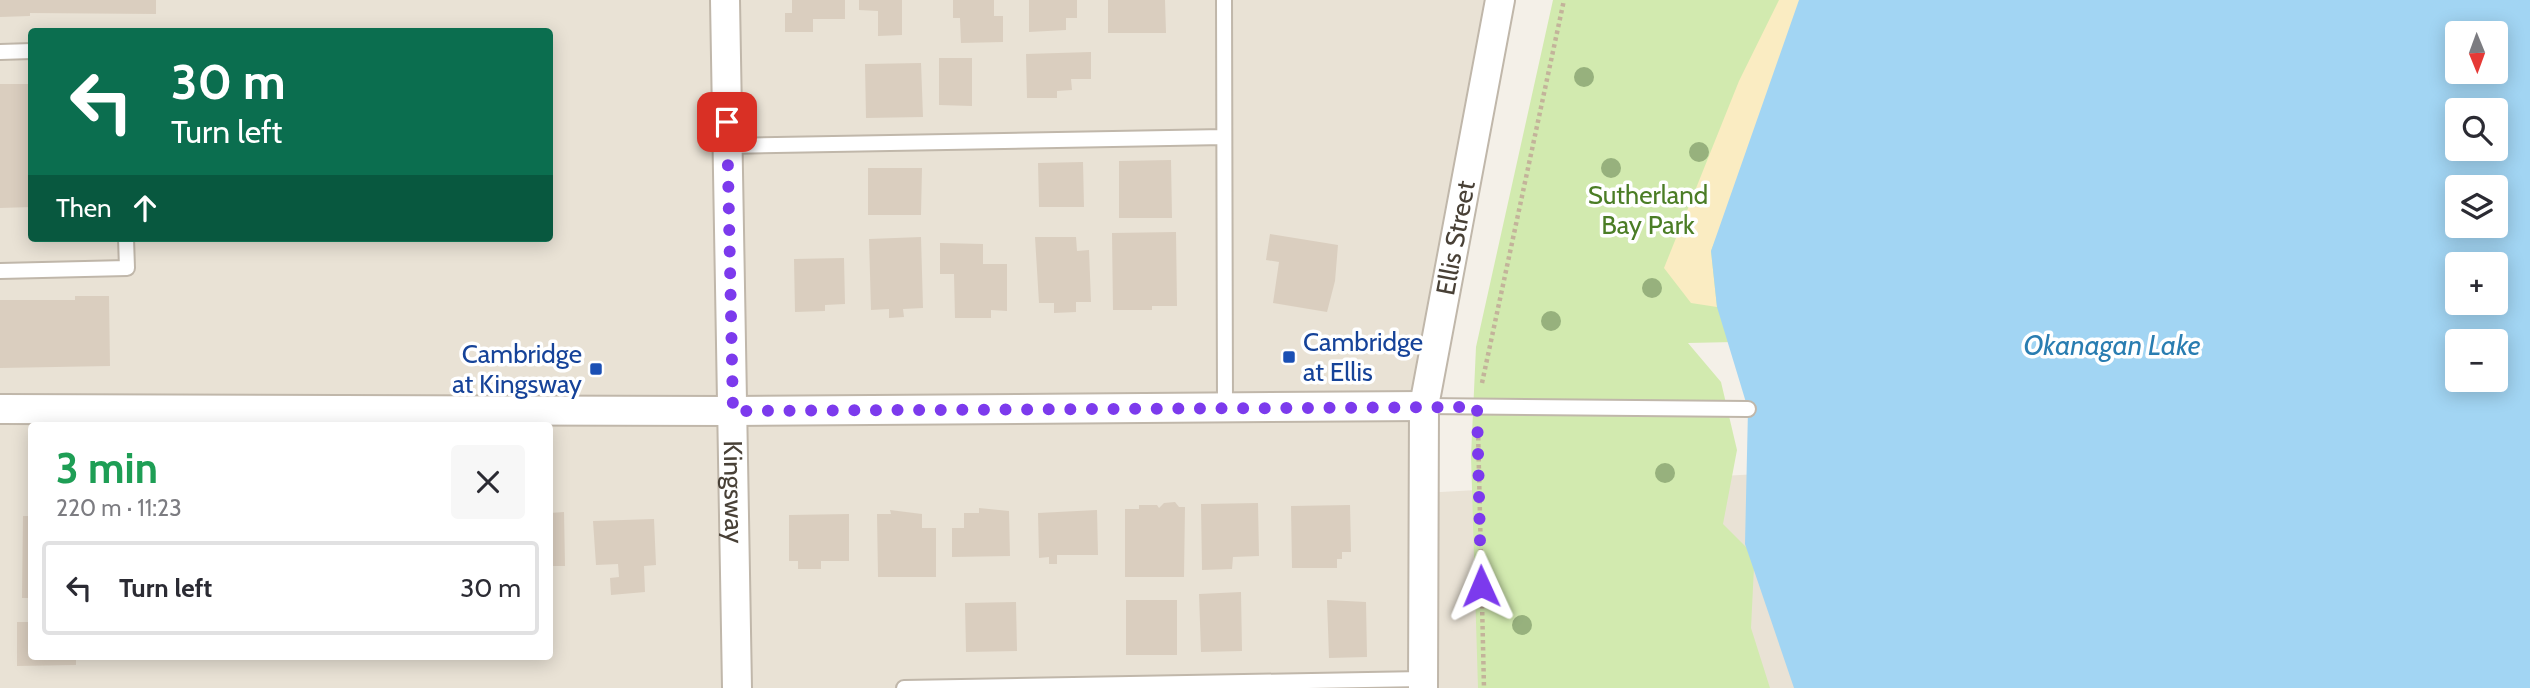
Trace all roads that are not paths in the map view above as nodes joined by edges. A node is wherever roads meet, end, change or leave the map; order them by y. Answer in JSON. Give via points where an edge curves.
{"nodes":[{"id":1,"x":725,"y":0,"type":"edge"},
{"id":2,"x":1224,"y":0,"type":"edge"},
{"id":3,"x":1500,"y":0,"type":"edge"},
{"id":4,"x":28,"y":51,"type":"edge"},
{"id":5,"x":0,"y":52,"type":"edge"},
{"id":6,"x":1224,"y":137,"type":"junction"},
{"id":7,"x":727,"y":146,"type":"junction"},
{"id":8,"x":126,"y":242,"type":"edge"},
{"id":9,"x":0,"y":271,"type":"edge"},
{"id":10,"x":1424,"y":407,"type":"junction"},
{"id":11,"x":1225,"y":408,"type":"junction"},
{"id":12,"x":0,"y":409,"type":"edge"},
{"id":13,"x":1748,"y":409,"type":"dead end"},
{"id":14,"x":733,"y":411,"type":"junction"},
{"id":15,"x":1423,"y":683,"type":"edge"},
{"id":16,"x":737,"y":688,"type":"edge"},
{"id":17,"x":904,"y":688,"type":"edge"}],
"edges":[{"from":1,"to":7,"type":"street","name":"Kingsway"},
{"from":2,"to":6,"type":"lane"},
{"from":3,"to":10,"type":"street","name":"Ellis Street"},
{"from":4,"to":5,"type":"lane"},
{"from":6,"to":7,"type":"lane"},
{"from":6,"to":11,"type":"lane"},
{"from":7,"to":14,"type":"street","name":"Kingsway"},
{"from":8,"to":9,"type":"lane","via":[[127,268]]},
{"from":10,"to":11,"type":"street"},
{"from":10,"to":13,"type":"lane"},
{"from":10,"to":15,"type":"street","name":"Ellis Street"},
{"from":11,"to":14,"type":"street"},
{"from":12,"to":14,"type":"street"},
{"from":14,"to":16,"type":"street","name":"Kingsway"},
{"from":15,"to":17,"type":"lane"}]}
